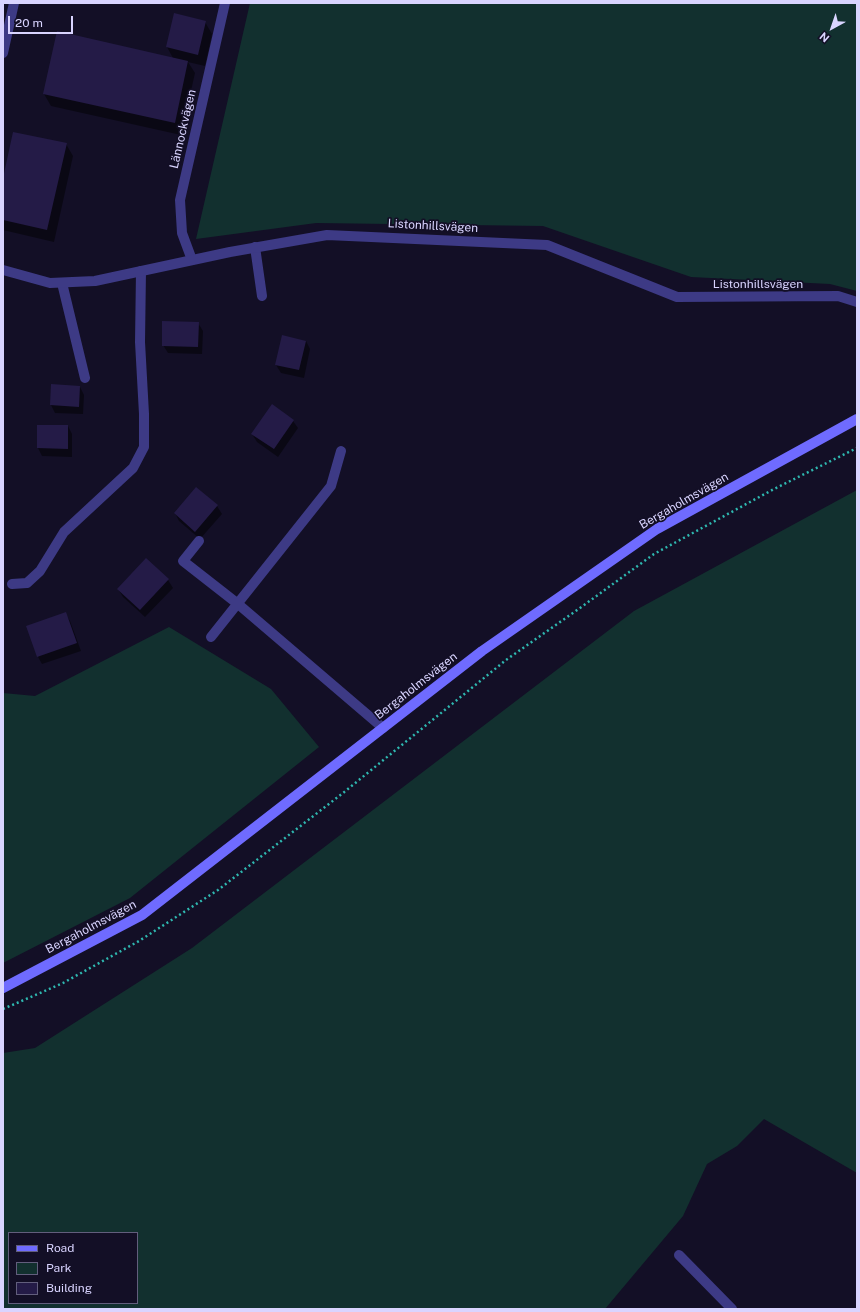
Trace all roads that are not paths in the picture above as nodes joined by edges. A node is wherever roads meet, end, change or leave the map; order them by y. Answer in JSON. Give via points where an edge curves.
{"nodes":[{"id":1,"x":14,"y":3,"type":"edge"},
{"id":2,"x":225,"y":3,"type":"edge"},
{"id":3,"x":3,"y":53,"type":"edge"},
{"id":4,"x":255,"y":248,"type":"junction"},
{"id":5,"x":192,"y":260,"type":"junction"},
{"id":6,"x":3,"y":270,"type":"edge"},
{"id":7,"x":141,"y":271,"type":"junction"},
{"id":8,"x":62,"y":283,"type":"junction"},
{"id":9,"x":262,"y":296,"type":"dead end"},
{"id":10,"x":857,"y":302,"type":"edge"},
{"id":11,"x":85,"y":378,"type":"dead end"},
{"id":12,"x":857,"y":419,"type":"edge"},
{"id":13,"x":341,"y":451,"type":"dead end"},
{"id":14,"x":199,"y":541,"type":"dead end"},
{"id":15,"x":12,"y":584,"type":"dead end"},
{"id":16,"x":238,"y":604,"type":"junction"},
{"id":17,"x":211,"y":637,"type":"dead end"},
{"id":18,"x":383,"y":728,"type":"junction"},
{"id":19,"x":3,"y":988,"type":"edge"},
{"id":20,"x":679,"y":1255,"type":"dead end"},
{"id":21,"x":732,"y":1309,"type":"edge"}],
"edges":[{"from":1,"to":3,"type":"street"},
{"from":2,"to":5,"type":"street","name":"Lännockvägen","via":[[180,200],[182,233]]},
{"from":4,"to":5,"type":"street","name":"Listonhillsvägen"},
{"from":4,"to":9,"type":"street"},
{"from":4,"to":10,"type":"street","name":"Listonhillsvägen","via":[[327,234],[547,245],[677,297],[838,296]]},
{"from":5,"to":7,"type":"street","name":"Listonhillsvägen"},
{"from":6,"to":8,"type":"street","name":"Listonhillsvägen","via":[[50,283]]},
{"from":7,"to":8,"type":"street","name":"Listonhillsvägen","via":[[95,282]]},
{"from":7,"to":15,"type":"street","via":[[140,342],[144,447],[133,468],[64,532],[40,571],[27,583]]},
{"from":8,"to":11,"type":"street"},
{"from":12,"to":18,"type":"main road","name":"Bergaholmsvägen","via":[[657,529],[482,651]]},
{"from":13,"to":16,"type":"street","via":[[331,486]]},
{"from":14,"to":16,"type":"street","via":[[183,561]]},
{"from":16,"to":17,"type":"street"},
{"from":16,"to":18,"type":"street"},
{"from":18,"to":19,"type":"main road","name":"Bergaholmsvägen","via":[[142,916]]},
{"from":20,"to":21,"type":"street"}]}
